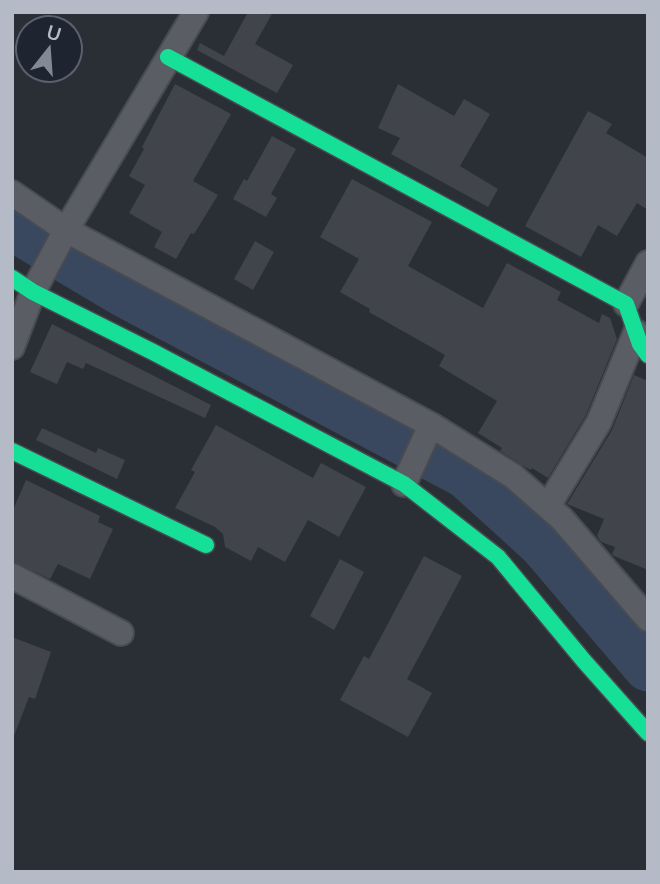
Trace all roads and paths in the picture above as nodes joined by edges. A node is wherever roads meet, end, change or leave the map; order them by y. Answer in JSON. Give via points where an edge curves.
{"nodes":[{"id":1,"x":196,"y":12,"type":"edge"},
{"id":2,"x":168,"y":57,"type":"junction"},
{"id":3,"x":12,"y":193,"type":"edge"},
{"id":4,"x":60,"y":240,"type":"junction"},
{"id":5,"x":648,"y":263,"type":"edge"},
{"id":6,"x":12,"y":278,"type":"edge"},
{"id":7,"x":35,"y":288,"type":"junction"},
{"id":8,"x":626,"y":304,"type":"junction"},
{"id":9,"x":636,"y":332,"type":"junction"},
{"id":10,"x":12,"y":347,"type":"edge"},
{"id":11,"x":648,"y":355,"type":"edge"},
{"id":12,"x":427,"y":433,"type":"junction"},
{"id":13,"x":12,"y":452,"type":"edge"},
{"id":14,"x":408,"y":475,"type":"junction"},
{"id":15,"x":548,"y":506,"type":"junction"},
{"id":16,"x":206,"y":545,"type":"dead end"},
{"id":17,"x":12,"y":576,"type":"edge"},
{"id":18,"x":647,"y":616,"type":"edge"},
{"id":19,"x":121,"y":634,"type":"dead end"},
{"id":20,"x":648,"y":733,"type":"edge"}],
"edges":[{"from":1,"to":2,"type":"street"},
{"from":2,"to":4,"type":"street"},
{"from":2,"to":8,"type":"street"},
{"from":3,"to":4,"type":"street"},
{"from":4,"to":7,"type":"street"},
{"from":4,"to":12,"type":"street"},
{"from":5,"to":8,"type":"street"},
{"from":6,"to":7,"type":"street"},
{"from":7,"to":10,"type":"street"},
{"from":7,"to":14,"type":"street","via":[[153,352]]},
{"from":8,"to":9,"type":"street"},
{"from":9,"to":11,"type":"street"},
{"from":9,"to":15,"type":"street","via":[[599,422]]},
{"from":12,"to":14,"type":"street"},
{"from":12,"to":15,"type":"street","via":[[513,476]]},
{"from":13,"to":16,"type":"street"},
{"from":14,"to":20,"type":"street","via":[[498,557]]},
{"from":15,"to":18,"type":"street"},
{"from":17,"to":19,"type":"street"}]}
